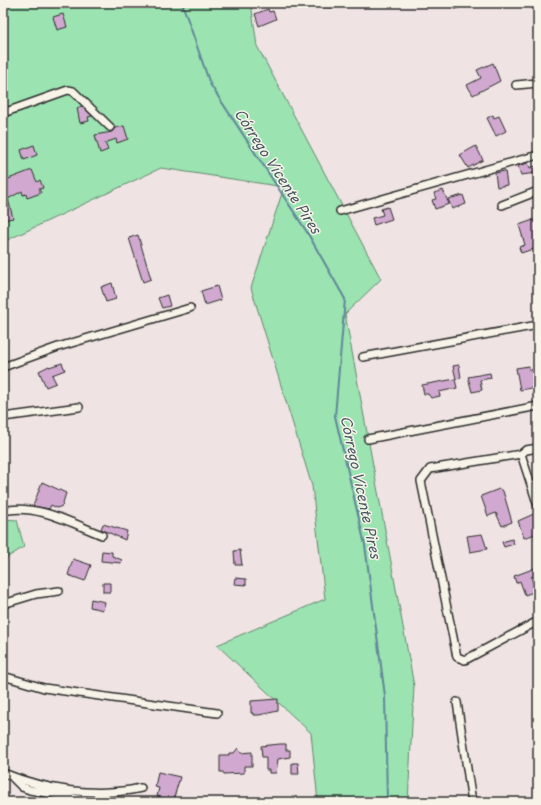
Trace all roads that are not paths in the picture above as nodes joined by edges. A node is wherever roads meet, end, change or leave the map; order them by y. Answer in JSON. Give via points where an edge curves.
{"nodes":[{"id":1,"x":322,"y":3,"type":"edge"},
{"id":2,"x":334,"y":3,"type":"edge"},
{"id":3,"x":538,"y":83,"type":"edge"},
{"id":4,"x":516,"y":85,"type":"dead end"},
{"id":5,"x":3,"y":114,"type":"edge"},
{"id":6,"x":110,"y":127,"type":"dead end"},
{"id":7,"x":538,"y":155,"type":"edge"},
{"id":8,"x":538,"y":191,"type":"edge"},
{"id":9,"x":502,"y":205,"type":"dead end"},
{"id":10,"x":340,"y":211,"type":"dead end"},
{"id":11,"x":190,"y":308,"type":"dead end"},
{"id":12,"x":538,"y":324,"type":"edge"},
{"id":13,"x":363,"y":357,"type":"dead end"},
{"id":14,"x":3,"y":368,"type":"edge"},
{"id":15,"x":538,"y":406,"type":"edge"},
{"id":16,"x":79,"y":407,"type":"dead end"},
{"id":17,"x":3,"y":417,"type":"edge"},
{"id":18,"x":368,"y":439,"type":"dead end"},
{"id":19,"x":538,"y":448,"type":"edge"},
{"id":20,"x":521,"y":454,"type":"junction"},
{"id":21,"x":538,"y":506,"type":"edge"},
{"id":22,"x":3,"y":511,"type":"edge"},
{"id":23,"x":102,"y":535,"type":"dead end"},
{"id":24,"x":59,"y":591,"type":"dead end"},
{"id":25,"x":3,"y":604,"type":"edge"},
{"id":26,"x":538,"y":621,"type":"edge"},
{"id":27,"x":3,"y":676,"type":"edge"},
{"id":28,"x":457,"y":702,"type":"dead end"},
{"id":29,"x":217,"y":713,"type":"dead end"},
{"id":30,"x":3,"y":773,"type":"edge"},
{"id":31,"x":11,"y":776,"type":"junction"},
{"id":32,"x":141,"y":788,"type":"dead end"},
{"id":33,"x":94,"y":802,"type":"edge"},
{"id":34,"x":472,"y":802,"type":"edge"}],
"edges":[{"from":1,"to":2,"type":"street"},
{"from":3,"to":4,"type":"street"},
{"from":5,"to":6,"type":"street","via":[[68,90],[73,91]]},
{"from":7,"to":10,"type":"street"},
{"from":8,"to":9,"type":"street"},
{"from":11,"to":14,"type":"street","via":[[58,347]]},
{"from":12,"to":13,"type":"street"},
{"from":15,"to":18,"type":"street"},
{"from":16,"to":17,"type":"street"},
{"from":19,"to":20,"type":"street","via":[[526,450]]},
{"from":20,"to":21,"type":"street"},
{"from":20,"to":26,"type":"street","via":[[430,469],[421,481],[457,657],[465,660]]},
{"from":22,"to":23,"type":"street","via":[[17,508],[33,509]]},
{"from":24,"to":25,"type":"street","via":[[36,594]]},
{"from":27,"to":29,"type":"street","via":[[44,688]]},
{"from":28,"to":34,"type":"street"},
{"from":30,"to":31,"type":"street"},
{"from":31,"to":32,"type":"street","via":[[79,791],[120,792]]},
{"from":31,"to":33,"type":"street","via":[[22,787],[30,790]]}]}
